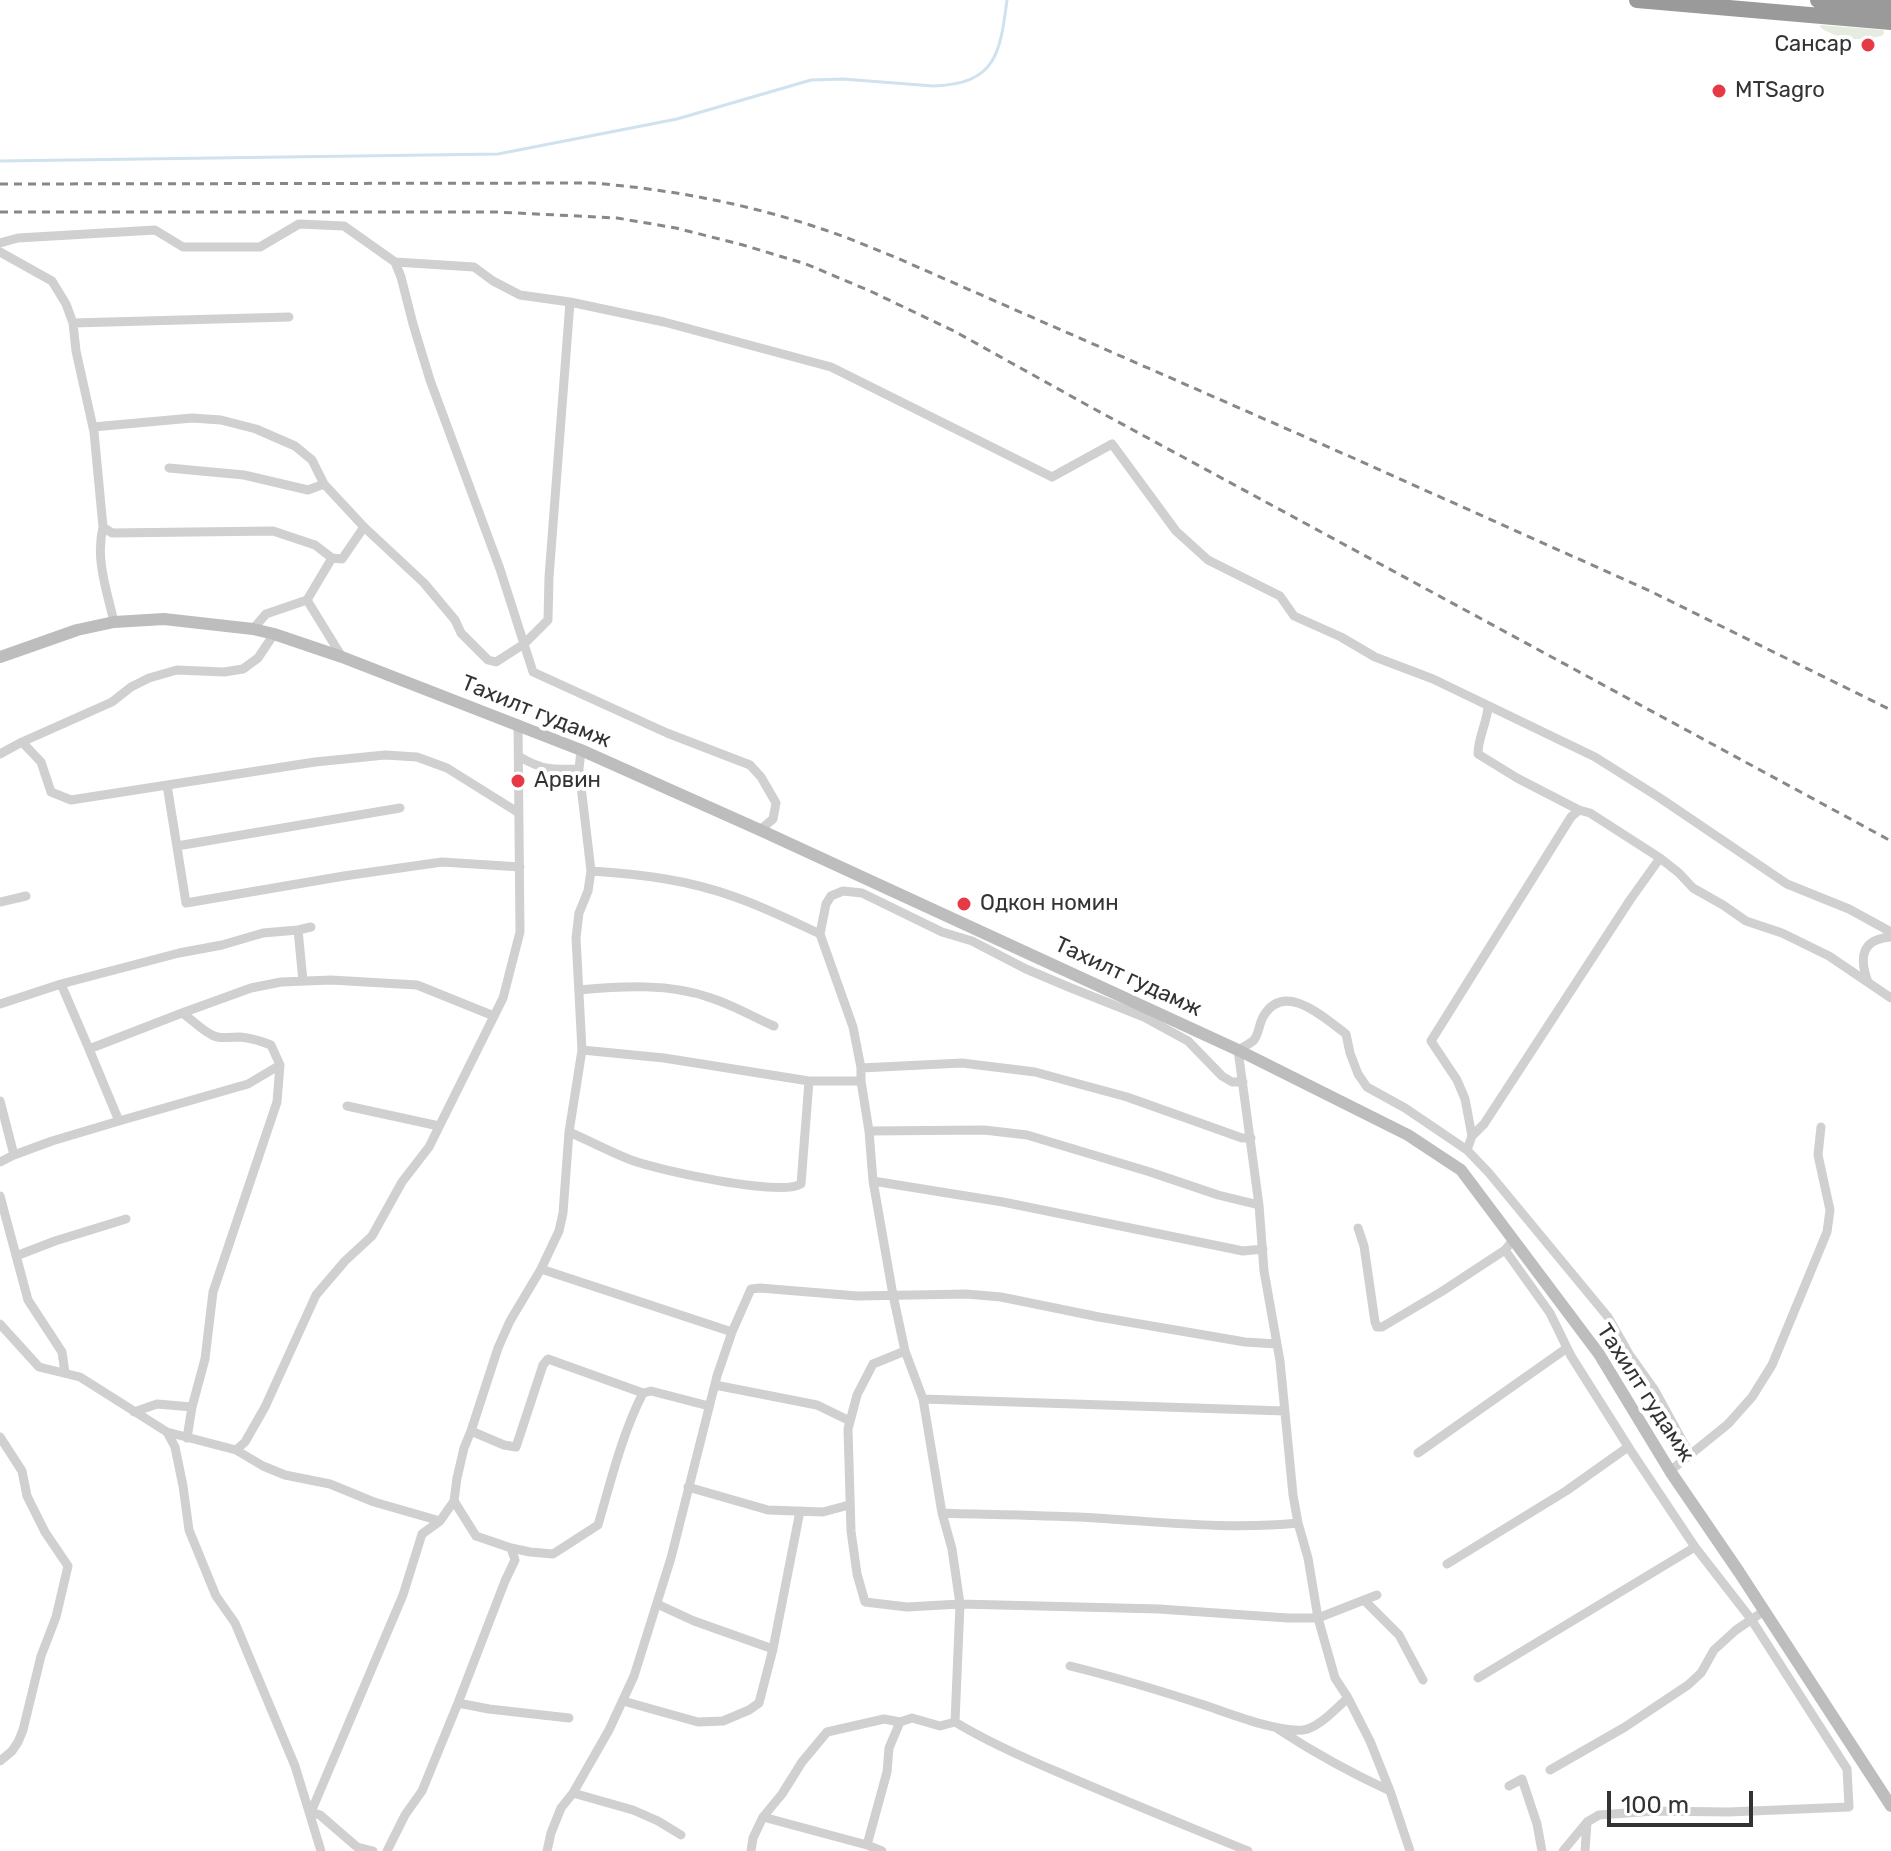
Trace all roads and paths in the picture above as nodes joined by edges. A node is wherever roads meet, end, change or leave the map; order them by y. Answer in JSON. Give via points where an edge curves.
{"nodes":[{"id":1,"x":1637,"y":0,"type":"edge"},
{"id":2,"x":1818,"y":0,"type":"edge"},
{"id":3,"x":1891,"y":6,"type":"edge"},
{"id":4,"x":1891,"y":22,"type":"edge"},
{"id":5,"x":0,"y":243,"type":"edge"},
{"id":6,"x":0,"y":252,"type":"edge"},
{"id":7,"x":395,"y":262,"type":"junction"},
{"id":8,"x":570,"y":302,"type":"junction"},
{"id":9,"x":289,"y":317,"type":"dead end"},
{"id":10,"x":73,"y":323,"type":"junction"},
{"id":11,"x":93,"y":427,"type":"junction"},
{"id":12,"x":169,"y":468,"type":"dead end"},
{"id":13,"x":324,"y":484,"type":"junction"},
{"id":14,"x":103,"y":527,"type":"junction"},
{"id":15,"x":364,"y":527,"type":"junction"},
{"id":16,"x":332,"y":558,"type":"junction"},
{"id":17,"x":307,"y":600,"type":"junction"},
{"id":18,"x":114,"y":622,"type":"junction"},
{"id":19,"x":253,"y":629,"type":"junction"},
{"id":20,"x":274,"y":634,"type":"junction"},
{"id":21,"x":524,"y":644,"type":"junction"},
{"id":22,"x":0,"y":657,"type":"edge"},
{"id":23,"x":342,"y":657,"type":"junction"},
{"id":24,"x":1488,"y":707,"type":"junction"},
{"id":25,"x":518,"y":724,"type":"junction"},
{"id":26,"x":22,"y":742,"type":"junction"},
{"id":27,"x":581,"y":750,"type":"junction"},
{"id":28,"x":0,"y":754,"type":"edge"},
{"id":29,"x":520,"y":757,"type":"junction"},
{"id":30,"x":579,"y":769,"type":"junction"},
{"id":31,"x":167,"y":785,"type":"junction"},
{"id":32,"x":400,"y":808,"type":"dead end"},
{"id":33,"x":1579,"y":810,"type":"junction"},
{"id":34,"x":519,"y":813,"type":"junction"},
{"id":35,"x":760,"y":830,"type":"junction"},
{"id":36,"x":177,"y":846,"type":"junction"},
{"id":37,"x":1660,"y":858,"type":"junction"},
{"id":38,"x":520,"y":867,"type":"junction"},
{"id":39,"x":591,"y":871,"type":"junction"},
{"id":40,"x":878,"y":893,"type":"junction"},
{"id":41,"x":26,"y":896,"type":"dead end"},
{"id":42,"x":0,"y":902,"type":"edge"},
{"id":43,"x":311,"y":927,"type":"dead end"},
{"id":44,"x":298,"y":930,"type":"junction"},
{"id":45,"x":820,"y":934,"type":"junction"},
{"id":46,"x":1891,"y":934,"type":"edge"},
{"id":47,"x":977,"y":936,"type":"junction"},
{"id":48,"x":303,"y":981,"type":"junction"},
{"id":49,"x":1868,"y":982,"type":"junction"},
{"id":50,"x":61,"y":984,"type":"junction"},
{"id":51,"x":579,"y":990,"type":"junction"},
{"id":52,"x":1891,"y":998,"type":"edge"},
{"id":53,"x":0,"y":1004,"type":"edge"},
{"id":54,"x":182,"y":1013,"type":"junction"},
{"id":55,"x":494,"y":1016,"type":"junction"},
{"id":56,"x":774,"y":1026,"type":"dead end"},
{"id":57,"x":89,"y":1049,"type":"junction"},
{"id":58,"x":582,"y":1050,"type":"junction"},
{"id":59,"x":1238,"y":1050,"type":"junction"},
{"id":60,"x":280,"y":1065,"type":"junction"},
{"id":61,"x":861,"y":1068,"type":"junction"},
{"id":62,"x":809,"y":1081,"type":"junction"},
{"id":63,"x":861,"y":1081,"type":"junction"},
{"id":64,"x":1243,"y":1082,"type":"junction"},
{"id":65,"x":0,"y":1101,"type":"edge"},
{"id":66,"x":347,"y":1106,"type":"dead end"},
{"id":67,"x":119,"y":1121,"type":"junction"},
{"id":68,"x":439,"y":1126,"type":"junction"},
{"id":69,"x":1821,"y":1127,"type":"dead end"},
{"id":70,"x":869,"y":1131,"type":"junction"},
{"id":71,"x":569,"y":1132,"type":"junction"},
{"id":72,"x":1472,"y":1136,"type":"junction"},
{"id":73,"x":1251,"y":1138,"type":"junction"},
{"id":74,"x":1467,"y":1150,"type":"junction"},
{"id":75,"x":14,"y":1155,"type":"junction"},
{"id":76,"x":0,"y":1162,"type":"edge"},
{"id":77,"x":873,"y":1181,"type":"junction"},
{"id":78,"x":0,"y":1196,"type":"edge"},
{"id":79,"x":1259,"y":1205,"type":"junction"},
{"id":80,"x":126,"y":1219,"type":"dead end"},
{"id":81,"x":1358,"y":1228,"type":"dead end"},
{"id":82,"x":1509,"y":1245,"type":"junction"},
{"id":83,"x":1263,"y":1249,"type":"junction"},
{"id":84,"x":16,"y":1256,"type":"junction"},
{"id":85,"x":541,"y":1269,"type":"junction"},
{"id":86,"x":893,"y":1295,"type":"junction"},
{"id":87,"x":0,"y":1324,"type":"edge"},
{"id":88,"x":732,"y":1332,"type":"junction"},
{"id":89,"x":1277,"y":1344,"type":"junction"},
{"id":90,"x":1567,"y":1348,"type":"junction"},
{"id":91,"x":905,"y":1351,"type":"junction"},
{"id":92,"x":65,"y":1373,"type":"junction"},
{"id":93,"x":715,"y":1385,"type":"junction"},
{"id":94,"x":643,"y":1393,"type":"junction"},
{"id":95,"x":923,"y":1399,"type":"junction"},
{"id":96,"x":709,"y":1406,"type":"junction"},
{"id":97,"x":192,"y":1407,"type":"junction"},
{"id":98,"x":1285,"y":1411,"type":"junction"},
{"id":99,"x":134,"y":1412,"type":"junction"},
{"id":100,"x":850,"y":1421,"type":"junction"},
{"id":101,"x":471,"y":1431,"type":"junction"},
{"id":102,"x":167,"y":1432,"type":"junction"},
{"id":103,"x":0,"y":1437,"type":"edge"},
{"id":104,"x":187,"y":1438,"type":"junction"},
{"id":105,"x":1628,"y":1447,"type":"junction"},
{"id":106,"x":236,"y":1450,"type":"junction"},
{"id":107,"x":1418,"y":1453,"type":"dead end"},
{"id":108,"x":1689,"y":1453,"type":"junction"},
{"id":109,"x":1670,"y":1471,"type":"junction"},
{"id":110,"x":688,"y":1487,"type":"junction"},
{"id":111,"x":454,"y":1501,"type":"junction"},
{"id":112,"x":849,"y":1505,"type":"junction"},
{"id":113,"x":800,"y":1511,"type":"junction"},
{"id":114,"x":942,"y":1513,"type":"junction"},
{"id":115,"x":440,"y":1521,"type":"junction"},
{"id":116,"x":1298,"y":1523,"type":"junction"},
{"id":117,"x":1695,"y":1547,"type":"junction"},
{"id":118,"x":511,"y":1548,"type":"junction"},
{"id":119,"x":1447,"y":1564,"type":"dead end"},
{"id":120,"x":1377,"y":1595,"type":"dead end"},
{"id":121,"x":1364,"y":1600,"type":"junction"},
{"id":122,"x":657,"y":1604,"type":"junction"},
{"id":123,"x":960,"y":1604,"type":"junction"},
{"id":124,"x":1764,"y":1611,"type":"junction"},
{"id":125,"x":1318,"y":1618,"type":"junction"},
{"id":126,"x":1751,"y":1619,"type":"junction"},
{"id":127,"x":773,"y":1649,"type":"junction"},
{"id":128,"x":1070,"y":1666,"type":"dead end"},
{"id":129,"x":1478,"y":1678,"type":"dead end"},
{"id":130,"x":1423,"y":1680,"type":"dead end"},
{"id":131,"x":1348,"y":1698,"type":"junction"},
{"id":132,"x":623,"y":1701,"type":"junction"},
{"id":133,"x":458,"y":1703,"type":"junction"},
{"id":134,"x":569,"y":1718,"type":"dead end"},
{"id":135,"x":900,"y":1722,"type":"junction"},
{"id":136,"x":955,"y":1722,"type":"junction"},
{"id":137,"x":1274,"y":1726,"type":"junction"},
{"id":138,"x":0,"y":1761,"type":"edge"},
{"id":139,"x":1550,"y":1770,"type":"dead end"},
{"id":140,"x":1509,"y":1786,"type":"dead end"},
{"id":141,"x":1390,"y":1791,"type":"junction"},
{"id":142,"x":573,"y":1793,"type":"junction"},
{"id":143,"x":1891,"y":1806,"type":"edge"},
{"id":144,"x":311,"y":1812,"type":"junction"},
{"id":145,"x":763,"y":1817,"type":"junction"},
{"id":146,"x":1587,"y":1822,"type":"junction"},
{"id":147,"x":681,"y":1835,"type":"dead end"},
{"id":148,"x":1225,"y":1841,"type":"junction"},
{"id":149,"x":867,"y":1845,"type":"junction"},
{"id":150,"x":1565,"y":1850,"type":"edge"},
{"id":151,"x":321,"y":1851,"type":"edge"},
{"id":152,"x":373,"y":1851,"type":"edge"},
{"id":153,"x":387,"y":1851,"type":"edge"},
{"id":154,"x":547,"y":1851,"type":"edge"},
{"id":155,"x":751,"y":1851,"type":"edge"},
{"id":156,"x":882,"y":1851,"type":"edge"},
{"id":157,"x":1216,"y":1851,"type":"edge"},
{"id":158,"x":1248,"y":1851,"type":"edge"},
{"id":159,"x":1410,"y":1851,"type":"edge"},
{"id":160,"x":1542,"y":1851,"type":"edge"},
{"id":161,"x":1585,"y":1851,"type":"edge"}],
"edges":[{"from":1,"to":4,"type":"highway"},
{"from":2,"to":3,"type":"highway"},
{"from":5,"to":7,"type":"street","via":[[155,230],[183,247],[260,247],[299,224],[329,225],[344,226]]},
{"from":6,"to":10,"type":"street","via":[[52,281]]},
{"from":7,"to":8,"type":"street","via":[[474,267],[520,295]]},
{"from":7,"to":21,"type":"street","via":[[430,380]]},
{"from":8,"to":21,"type":"street","via":[[548,620]]},
{"from":8,"to":24,"type":"street","via":[[831,367],[1052,477],[1112,444],[1176,531],[1208,560],[1280,596],[1294,616]]},
{"from":9,"to":10,"type":"street"},
{"from":10,"to":11,"type":"street"},
{"from":11,"to":13,"type":"street","via":[[221,420],[295,446],[312,460]]},
{"from":11,"to":14,"type":"street"},
{"from":12,"to":13,"type":"street","via":[[244,475],[308,490]]},
{"from":13,"to":15,"type":"street"},
{"from":14,"to":16,"type":"street","via":[[112,533],[273,531],[315,545]]},
{"from":14,"to":18,"type":"street","via":[[100,560]]},
{"from":15,"to":16,"type":"street","via":[[342,559]]},
{"from":15,"to":21,"type":"street","via":[[424,583],[488,660],[496,662]]},
{"from":16,"to":17,"type":"street"},
{"from":17,"to":19,"type":"street","via":[[266,614]]},
{"from":17,"to":23,"type":"street"},
{"from":18,"to":19,"type":"main road","name":"Тахилт гудамж","via":[[164,619]]},
{"from":18,"to":22,"type":"main road","name":"Тахилт гудамж"},
{"from":19,"to":20,"type":"main road","name":"Тахилт гудамж"},
{"from":20,"to":23,"type":"main road","name":"Тахилт гудамж"},
{"from":20,"to":26,"type":"street","via":[[243,669],[177,670],[149,678],[112,702]]},
{"from":21,"to":35,"type":"street","via":[[533,672],[750,765],[776,803],[773,819]]},
{"from":23,"to":25,"type":"main road","name":"Тахилт гудамж"},
{"from":24,"to":33,"type":"street","via":[[1478,754]]},
{"from":24,"to":46,"type":"street","via":[[1595,757],[1787,884],[1849,909]]},
{"from":25,"to":27,"type":"main road","name":"Тахилт гудамж"},
{"from":25,"to":29,"type":"street"},
{"from":26,"to":28,"type":"street"},
{"from":26,"to":31,"type":"street","via":[[41,762],[51,792],[71,800]]},
{"from":27,"to":30,"type":"street"},
{"from":27,"to":35,"type":"main road","name":"Тахилт гудамж"},
{"from":29,"to":30,"type":"street","via":[[537,767]]},
{"from":29,"to":34,"type":"street"},
{"from":30,"to":39,"type":"street"},
{"from":31,"to":34,"type":"street","via":[[315,762],[417,757],[447,768]]},
{"from":31,"to":36,"type":"street"},
{"from":32,"to":36,"type":"street"},
{"from":33,"to":37,"type":"street"},
{"from":33,"to":72,"type":"street","via":[[1431,1041],[1457,1080]]},
{"from":34,"to":38,"type":"street"},
{"from":35,"to":40,"type":"main road","name":"Тахилт гудамж"},
{"from":36,"to":38,"type":"street","via":[[186,903],[442,862]]},
{"from":37,"to":49,"type":"street","via":[[1693,888],[1746,921],[1829,956]]},
{"from":37,"to":72,"type":"street"},
{"from":38,"to":55,"type":"street","via":[[520,932]]},
{"from":39,"to":45,"type":"street","via":[[695,885]]},
{"from":39,"to":51,"type":"street","via":[[576,938]]},
{"from":40,"to":45,"type":"street","via":[[843,891],[831,896]]},
{"from":40,"to":47,"type":"main road","name":"Тахилт гудамж"},
{"from":41,"to":42,"type":"street"},
{"from":43,"to":44,"type":"street"},
{"from":44,"to":48,"type":"street"},
{"from":44,"to":50,"type":"street","via":[[263,933]]},
{"from":45,"to":61,"type":"street","via":[[853,1027]]},
{"from":46,"to":49,"type":"street","via":[[1865,952],[1862,966]]},
{"from":47,"to":59,"type":"main road","name":"Тахилт гудамж"},
{"from":47,"to":64,"type":"street","via":[[1026,969],[1144,1017],[1188,1041],[1222,1076]]},
{"from":48,"to":54,"type":"street","via":[[251,988]]},
{"from":48,"to":55,"type":"street","via":[[417,985]]},
{"from":49,"to":52,"type":"street"},
{"from":50,"to":53,"type":"street"},
{"from":50,"to":57,"type":"street"},
{"from":51,"to":56,"type":"street","via":[[690,992]]},
{"from":51,"to":58,"type":"street"},
{"from":54,"to":57,"type":"street"},
{"from":54,"to":60,"type":"street","via":[[217,1038],[257,1039],[271,1045]]},
{"from":55,"to":68,"type":"street"},
{"from":57,"to":67,"type":"street"},
{"from":58,"to":62,"type":"street"},
{"from":58,"to":71,"type":"street"},
{"from":59,"to":64,"type":"street"},
{"from":59,"to":74,"type":"street","via":[[1255,1039],[1273,1004],[1289,999],[1303,1004],[1346,1034],[1367,1087]]},
{"from":59,"to":82,"type":"main road","name":"Тахилт гудамж","via":[[1408,1135],[1461,1170]]},
{"from":60,"to":67,"type":"street","via":[[248,1084]]},
{"from":60,"to":97,"type":"street","via":[[277,1102],[213,1292],[205,1359]]},
{"from":61,"to":63,"type":"street"},
{"from":61,"to":73,"type":"street","via":[[962,1063],[1035,1072]]},
{"from":62,"to":63,"type":"street"},
{"from":62,"to":71,"type":"street","via":[[801,1184],[795,1188],[755,1187],[633,1161]]},
{"from":63,"to":70,"type":"street"},
{"from":64,"to":73,"type":"street"},
{"from":65,"to":75,"type":"street"},
{"from":66,"to":68,"type":"street"},
{"from":67,"to":75,"type":"street"},
{"from":68,"to":106,"type":"street","via":[[372,1236],[316,1295],[265,1407]]},
{"from":69,"to":108,"type":"street","via":[[1818,1155],[1830,1210],[1827,1232],[1772,1365],[1728,1424]]},
{"from":70,"to":77,"type":"street"},
{"from":70,"to":79,"type":"street","via":[[1027,1135]]},
{"from":71,"to":85,"type":"street","via":[[563,1213]]},
{"from":72,"to":74,"type":"street"},
{"from":73,"to":79,"type":"street"},
{"from":74,"to":108,"type":"street","via":[[1608,1317]]},
{"from":75,"to":76,"type":"street"},
{"from":77,"to":83,"type":"street","via":[[1243,1251]]},
{"from":77,"to":86,"type":"street"},
{"from":78,"to":84,"type":"street"},
{"from":79,"to":83,"type":"street"},
{"from":80,"to":84,"type":"street"},
{"from":81,"to":82,"type":"street","via":[[1377,1327],[1441,1292]]},
{"from":82,"to":90,"type":"street"},
{"from":82,"to":109,"type":"main road","name":"Тахилт гудамж","via":[[1599,1354]]},
{"from":83,"to":89,"type":"street"},
{"from":84,"to":92,"type":"street","via":[[28,1300],[62,1352]]},
{"from":85,"to":88,"type":"street"},
{"from":85,"to":101,"type":"street","via":[[510,1321]]},
{"from":86,"to":88,"type":"street","via":[[751,1289]]},
{"from":86,"to":89,"type":"street","via":[[1001,1297]]},
{"from":86,"to":91,"type":"street"},
{"from":87,"to":92,"type":"street","via":[[39,1367]]},
{"from":88,"to":93,"type":"street"},
{"from":89,"to":98,"type":"street"},
{"from":90,"to":105,"type":"street"},
{"from":90,"to":107,"type":"street"},
{"from":91,"to":95,"type":"street"},
{"from":91,"to":100,"type":"street","via":[[873,1364]]},
{"from":92,"to":99,"type":"street"},
{"from":93,"to":96,"type":"street"},
{"from":93,"to":100,"type":"street","via":[[817,1405]]},
{"from":94,"to":96,"type":"street"},
{"from":94,"to":101,"type":"street","via":[[548,1359],[516,1447]]},
{"from":94,"to":118,"type":"street","via":[[598,1525],[553,1554]]},
{"from":95,"to":98,"type":"street"},
{"from":95,"to":114,"type":"street"},
{"from":96,"to":110,"type":"street"},
{"from":97,"to":99,"type":"street","via":[[157,1404]]},
{"from":97,"to":104,"type":"street"},
{"from":98,"to":116,"type":"street"},
{"from":99,"to":102,"type":"street"},
{"from":100,"to":112,"type":"street"},
{"from":101,"to":111,"type":"street"},
{"from":102,"to":104,"type":"street"},
{"from":102,"to":144,"type":"street","via":[[181,1473],[189,1530],[216,1596],[235,1623]]},
{"from":103,"to":138,"type":"street","via":[[22,1471],[27,1496],[45,1532],[68,1566],[23,1730]]},
{"from":104,"to":106,"type":"street"},
{"from":105,"to":117,"type":"street"},
{"from":105,"to":119,"type":"street"},
{"from":106,"to":115,"type":"street","via":[[285,1475],[330,1484]]},
{"from":108,"to":109,"type":"street"},
{"from":109,"to":124,"type":"main road","name":"Тахилт гудамж"},
{"from":110,"to":113,"type":"street","via":[[768,1510]]},
{"from":110,"to":122,"type":"street"},
{"from":111,"to":115,"type":"street"},
{"from":111,"to":118,"type":"street","via":[[476,1536]]},
{"from":112,"to":113,"type":"street"},
{"from":112,"to":123,"type":"street","via":[[865,1602],[907,1607]]},
{"from":113,"to":127,"type":"street"},
{"from":114,"to":116,"type":"street","via":[[1207,1526]]},
{"from":114,"to":123,"type":"street"},
{"from":115,"to":144,"type":"street","via":[[422,1534],[403,1595]]},
{"from":116,"to":125,"type":"street"},
{"from":117,"to":126,"type":"street"},
{"from":117,"to":129,"type":"street"},
{"from":118,"to":133,"type":"street","via":[[515,1560]]},
{"from":120,"to":121,"type":"street"},
{"from":121,"to":125,"type":"street"},
{"from":121,"to":130,"type":"street","via":[[1399,1635]]},
{"from":122,"to":127,"type":"street"},
{"from":122,"to":132,"type":"street"},
{"from":123,"to":125,"type":"street"},
{"from":123,"to":136,"type":"street"},
{"from":124,"to":126,"type":"street"},
{"from":124,"to":143,"type":"main road","name":"Тахилт гудамж"},
{"from":125,"to":131,"type":"street","via":[[1335,1678]]},
{"from":126,"to":139,"type":"street","via":[[1714,1650],[1688,1685]]},
{"from":126,"to":146,"type":"street","via":[[1847,1769],[1849,1807],[1655,1811],[1599,1815]]},
{"from":127,"to":132,"type":"street","via":[[759,1703],[723,1721],[698,1722]]},
{"from":128,"to":137,"type":"street"},
{"from":131,"to":137,"type":"street","via":[[1305,1730]]},
{"from":131,"to":141,"type":"street"},
{"from":132,"to":142,"type":"street"},
{"from":133,"to":134,"type":"street"},
{"from":133,"to":153,"type":"street","via":[[422,1791]]},
{"from":135,"to":136,"type":"street"},
{"from":135,"to":145,"type":"street","via":[[884,1719],[827,1732]]},
{"from":135,"to":149,"type":"street"},
{"from":136,"to":148,"type":"street","via":[[1036,1763]]},
{"from":137,"to":141,"type":"street","via":[[1313,1753]]},
{"from":140,"to":160,"type":"street","via":[[1522,1779]]},
{"from":141,"to":159,"type":"street"},
{"from":142,"to":147,"type":"street","via":[[633,1810]]},
{"from":142,"to":154,"type":"street","via":[[561,1808]]},
{"from":144,"to":151,"type":"street"},
{"from":144,"to":152,"type":"street","via":[[357,1847]]},
{"from":145,"to":149,"type":"street"},
{"from":145,"to":155,"type":"street"},
{"from":146,"to":150,"type":"street"},
{"from":146,"to":161,"type":"street"},
{"from":148,"to":157,"type":"street"},
{"from":148,"to":158,"type":"street"},
{"from":149,"to":156,"type":"street"}]}
